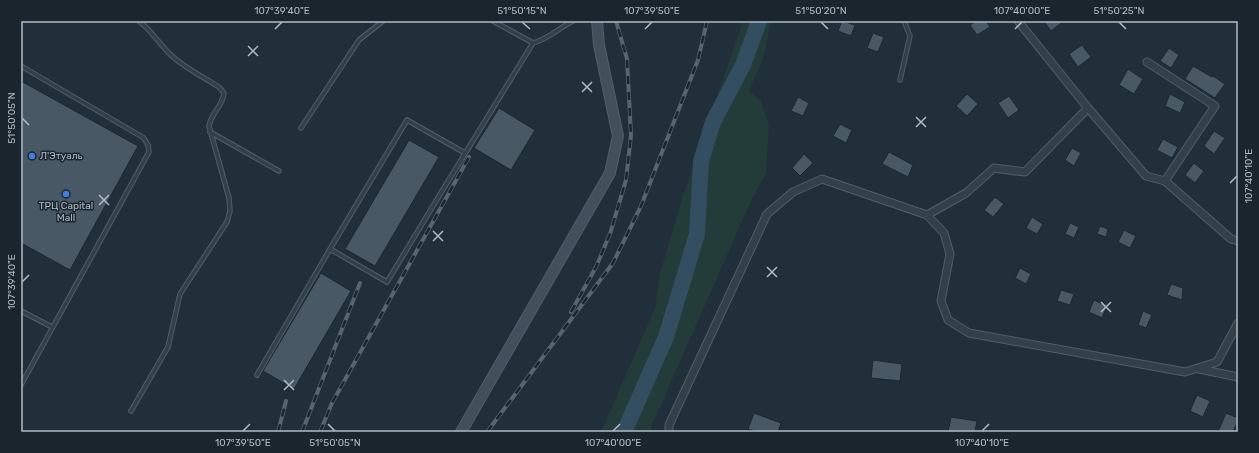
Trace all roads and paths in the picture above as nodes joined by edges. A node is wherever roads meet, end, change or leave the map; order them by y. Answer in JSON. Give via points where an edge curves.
{"nodes":[{"id":1,"x":139,"y":21,"type":"edge"},
{"id":2,"x":382,"y":21,"type":"edge"},
{"id":3,"x":493,"y":21,"type":"edge"},
{"id":4,"x":573,"y":21,"type":"edge"},
{"id":5,"x":597,"y":21,"type":"edge"},
{"id":6,"x":904,"y":21,"type":"edge"},
{"id":7,"x":1018,"y":21,"type":"edge"},
{"id":8,"x":534,"y":43,"type":"junction"},
{"id":9,"x":1147,"y":62,"type":"dead end"},
{"id":10,"x":21,"y":66,"type":"edge"},
{"id":11,"x":900,"y":80,"type":"dead end"},
{"id":12,"x":1088,"y":108,"type":"junction"},
{"id":13,"x":301,"y":128,"type":"dead end"},
{"id":14,"x":210,"y":132,"type":"junction"},
{"id":15,"x":465,"y":153,"type":"junction"},
{"id":16,"x":279,"y":171,"type":"dead end"},
{"id":17,"x":1165,"y":181,"type":"junction"},
{"id":18,"x":927,"y":215,"type":"junction"},
{"id":19,"x":1238,"y":241,"type":"edge"},
{"id":20,"x":330,"y":249,"type":"junction"},
{"id":21,"x":21,"y":311,"type":"edge"},
{"id":22,"x":1238,"y":323,"type":"edge"},
{"id":23,"x":52,"y":327,"type":"junction"},
{"id":24,"x":1197,"y":369,"type":"junction"},
{"id":25,"x":257,"y":375,"type":"dead end"},
{"id":26,"x":1238,"y":377,"type":"edge"},
{"id":27,"x":21,"y":385,"type":"edge"},
{"id":28,"x":131,"y":411,"type":"dead end"},
{"id":29,"x":460,"y":432,"type":"edge"},
{"id":30,"x":669,"y":432,"type":"edge"}],
"edges":[{"from":1,"to":14,"type":"lane","via":[[174,58],[219,87],[224,93],[210,120]]},
{"from":2,"to":13,"type":"lane","via":[[359,40]]},
{"from":3,"to":8,"type":"lane"},
{"from":4,"to":8,"type":"lane","via":[[544,40]]},
{"from":5,"to":29,"type":"street","via":[[599,45],[618,136],[610,173]]},
{"from":6,"to":11,"type":"lane","via":[[910,36]]},
{"from":7,"to":12,"type":"street"},
{"from":8,"to":15,"type":"lane"},
{"from":9,"to":17,"type":"street","via":[[1215,106]]},
{"from":10,"to":23,"type":"lane","via":[[144,138],[149,152]]},
{"from":12,"to":17,"type":"street","via":[[1146,176]]},
{"from":12,"to":18,"type":"street","via":[[1025,172],[994,168],[966,193]]},
{"from":14,"to":16,"type":"lane"},
{"from":14,"to":28,"type":"lane","via":[[229,198],[227,222],[180,294],[168,347]]},
{"from":15,"to":20,"type":"lane","via":[[387,282]]},
{"from":15,"to":20,"type":"lane","via":[[407,120]]},
{"from":17,"to":19,"type":"street","via":[[1231,239]]},
{"from":18,"to":24,"type":"street","via":[[944,234],[950,254],[941,301],[948,320],[969,333],[1185,372]]},
{"from":18,"to":30,"type":"street","via":[[822,179],[793,192],[767,214],[669,426]]},
{"from":20,"to":25,"type":"lane"},
{"from":21,"to":23,"type":"lane"},
{"from":22,"to":24,"type":"street","via":[[1217,362]]},
{"from":23,"to":27,"type":"lane"},
{"from":24,"to":26,"type":"street"}]}
